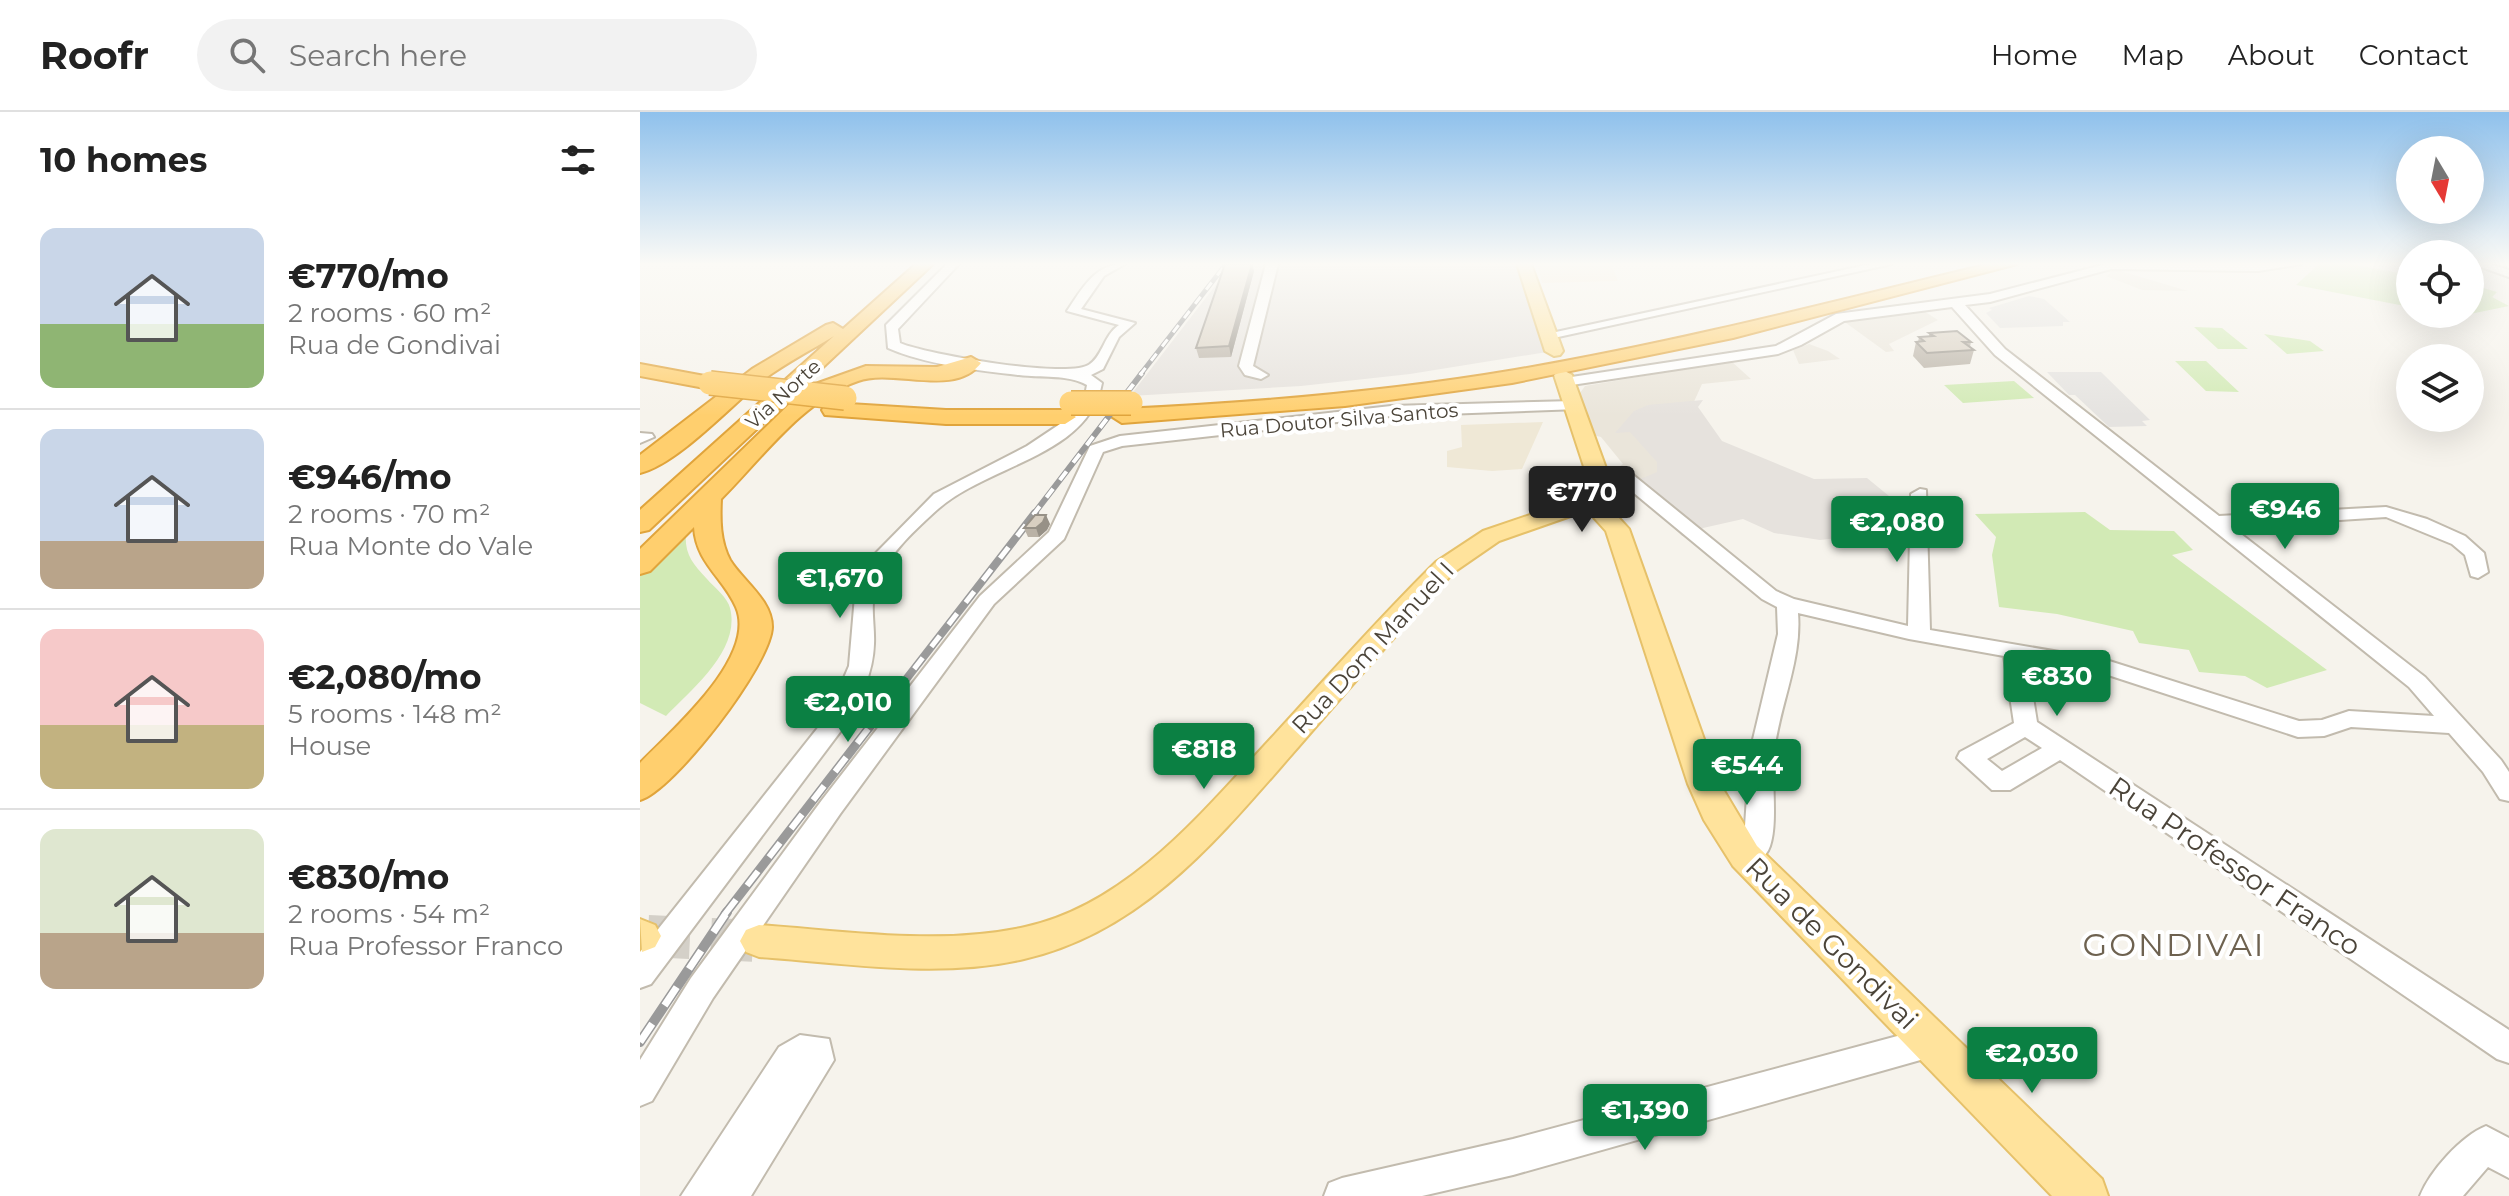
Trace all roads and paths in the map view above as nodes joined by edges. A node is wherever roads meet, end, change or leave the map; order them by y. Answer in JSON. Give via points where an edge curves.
{"nodes":[{"id":1,"x":849,"y":315,"type":"edge"},
{"id":2,"x":870,"y":315,"type":"edge"},
{"id":3,"x":872,"y":315,"type":"edge"},
{"id":4,"x":904,"y":315,"type":"edge"},
{"id":5,"x":1090,"y":315,"type":"edge"},
{"id":6,"x":1259,"y":315,"type":"edge"},
{"id":7,"x":1542,"y":315,"type":"edge"},
{"id":8,"x":1672,"y":315,"type":"edge"},
{"id":9,"x":1746,"y":315,"type":"edge"},
{"id":10,"x":1798,"y":315,"type":"edge"},
{"id":11,"x":1862,"y":315,"type":"edge"},
{"id":12,"x":1969,"y":315,"type":"edge"},
{"id":13,"x":833,"y":329,"type":"junction"},
{"id":14,"x":1552,"y":343,"type":"joint"},
{"id":15,"x":975,"y":364,"type":"junction"},
{"id":16,"x":640,"y":370,"type":"edge"},
{"id":17,"x":1080,"y":375,"type":"junction"},
{"id":18,"x":1261,"y":375,"type":"dead end"},
{"id":19,"x":1564,"y":379,"type":"joint"},
{"id":20,"x":640,"y":386,"type":"edge"},
{"id":21,"x":704,"y":390,"type":"junction"},
{"id":22,"x":815,"y":392,"type":"junction"},
{"id":23,"x":1574,"y":406,"type":"junction"},
{"id":24,"x":1126,"y":410,"type":"junction"},
{"id":25,"x":677,"y":441,"type":"junction"},
{"id":26,"x":640,"y":466,"type":"edge"},
{"id":27,"x":640,"y":476,"type":"edge"},
{"id":28,"x":1597,"y":493,"type":"junction"},
{"id":29,"x":1920,"y":494,"type":"dead end"},
{"id":30,"x":708,"y":498,"type":"junction"},
{"id":31,"x":640,"y":503,"type":"edge"},
{"id":32,"x":2215,"y":522,"type":"junction"},
{"id":33,"x":640,"y":524,"type":"edge"},
{"id":34,"x":640,"y":565,"type":"edge"},
{"id":35,"x":2478,"y":572,"type":"dead end"},
{"id":36,"x":1787,"y":604,"type":"junction"},
{"id":37,"x":1919,"y":634,"type":"junction"},
{"id":38,"x":2014,"y":649,"type":"junction"},
{"id":39,"x":2456,"y":725,"type":"junction"},
{"id":40,"x":2026,"y":726,"type":"junction"},
{"id":41,"x":2060,"y":749,"type":"junction"},
{"id":42,"x":2500,"y":767,"type":"edge"},
{"id":43,"x":640,"y":787,"type":"edge"},
{"id":44,"x":2509,"y":792,"type":"edge"},
{"id":45,"x":1745,"y":856,"type":"junction"},
{"id":46,"x":759,"y":941,"type":"tunnel mouth"},
{"id":47,"x":640,"y":975,"type":"edge"},
{"id":48,"x":1931,"y":1042,"type":"junction"},
{"id":49,"x":2509,"y":1048,"type":"edge"},
{"id":50,"x":640,"y":1090,"type":"edge"},
{"id":51,"x":2498,"y":1152,"type":"edge"},
{"id":52,"x":699,"y":1196,"type":"edge"},
{"id":53,"x":730,"y":1196,"type":"edge"},
{"id":54,"x":1342,"y":1196,"type":"edge"},
{"id":55,"x":2085,"y":1196,"type":"edge"},
{"id":56,"x":2438,"y":1196,"type":"edge"}],
"edges":[{"from":1,"to":13,"type":"highway","name":"Via Norte"},
{"from":2,"to":33,"type":"highway","name":"Via Norte"},
{"from":3,"to":22,"type":"highway","via":[[873,323]]},
{"from":4,"to":15,"type":"street","via":[[891,328],[893,345]]},
{"from":5,"to":17,"type":"street","via":[[1129,323],[1113,335],[1098,366]]},
{"from":6,"to":18,"type":"street","via":[[1246,366]]},
{"from":7,"to":14,"type":"main road"},
{"from":8,"to":14,"type":"street"},
{"from":9,"to":24,"type":"highway","via":[[1451,374]]},
{"from":10,"to":24,"type":"highway","via":[[1554,369],[1343,400]]},
{"from":11,"to":19,"type":"street","via":[[1841,317],[1802,342],[1778,350]]},
{"from":12,"to":32,"type":"street","via":[[2011,358]]},
{"from":13,"to":25,"type":"highway","via":[[759,373]]},
{"from":13,"to":31,"type":"highway","name":"Via Norte"},
{"from":15,"to":17,"type":"street"},
{"from":15,"to":22,"type":"highway","via":[[930,373],[863,373]]},
{"from":16,"to":21,"type":"highway"},
{"from":17,"to":47,"type":"street","via":[[1095,383],[1095,390],[1068,429],[943,496],[875,567],[863,596],[862,656],[849,698]]},
{"from":19,"to":23,"type":"main road","name":"Rua de Gondivai"},
{"from":20,"to":21,"type":"highway"},
{"from":21,"to":24,"type":"highway","via":[[946,417]]},
{"from":22,"to":30,"type":"highway"},
{"from":23,"to":28,"type":"main road","name":"Rua de Gondivai"},
{"from":23,"to":50,"type":"street","name":"Rua Doutor Silva Santos","via":[[1391,411],[1096,449],[1057,535],[987,600],[831,807],[702,988]]},
{"from":25,"to":26,"type":"highway"},
{"from":25,"to":27,"type":"highway"},
{"from":28,"to":36,"type":"street"},
{"from":28,"to":45,"type":"main road","name":"Rua de Gondivai","via":[[1617,529],[1704,784]]},
{"from":28,"to":46,"type":"main road","name":"Rua Dom Manuel I","via":[[1491,536],[1445,567],[1193,844],[1145,889],[1095,918],[1025,943],[972,949]]},
{"from":29,"to":37,"type":"street"},
{"from":30,"to":34,"type":"highway"},
{"from":30,"to":43,"type":"highway","via":[[705,534],[718,567],[753,610],[755,644],[727,688]]},
{"from":32,"to":35,"type":"street","via":[[2386,512],[2467,546]]},
{"from":32,"to":39,"type":"street","via":[[2417,682]]},
{"from":36,"to":37,"type":"street"},
{"from":36,"to":45,"type":"street","via":[[1789,634],[1762,752],[1757,845]]},
{"from":37,"to":38,"type":"street"},
{"from":38,"to":39,"type":"street","via":[[2106,667],[2298,729],[2324,728],[2349,719]]},
{"from":38,"to":40,"type":"street"},
{"from":39,"to":42,"type":"street"},
{"from":40,"to":41,"type":"street","name":"Rua Professor Franco"},
{"from":40,"to":41,"type":"street","via":[[1969,758],[2001,784]]},
{"from":41,"to":49,"type":"street","name":"Rua Professor Franco"},
{"from":42,"to":44,"type":"street"},
{"from":45,"to":48,"type":"main road","name":"Rua de Gondivai"},
{"from":48,"to":54,"type":"street","via":[[1513,1157]]},
{"from":48,"to":55,"type":"main road","name":"Rua de Gondivai"},
{"from":51,"to":56,"type":"street"},
{"from":52,"to":53,"type":"street","via":[[791,1058],[800,1050],[817,1050],[817,1060]]}]}
